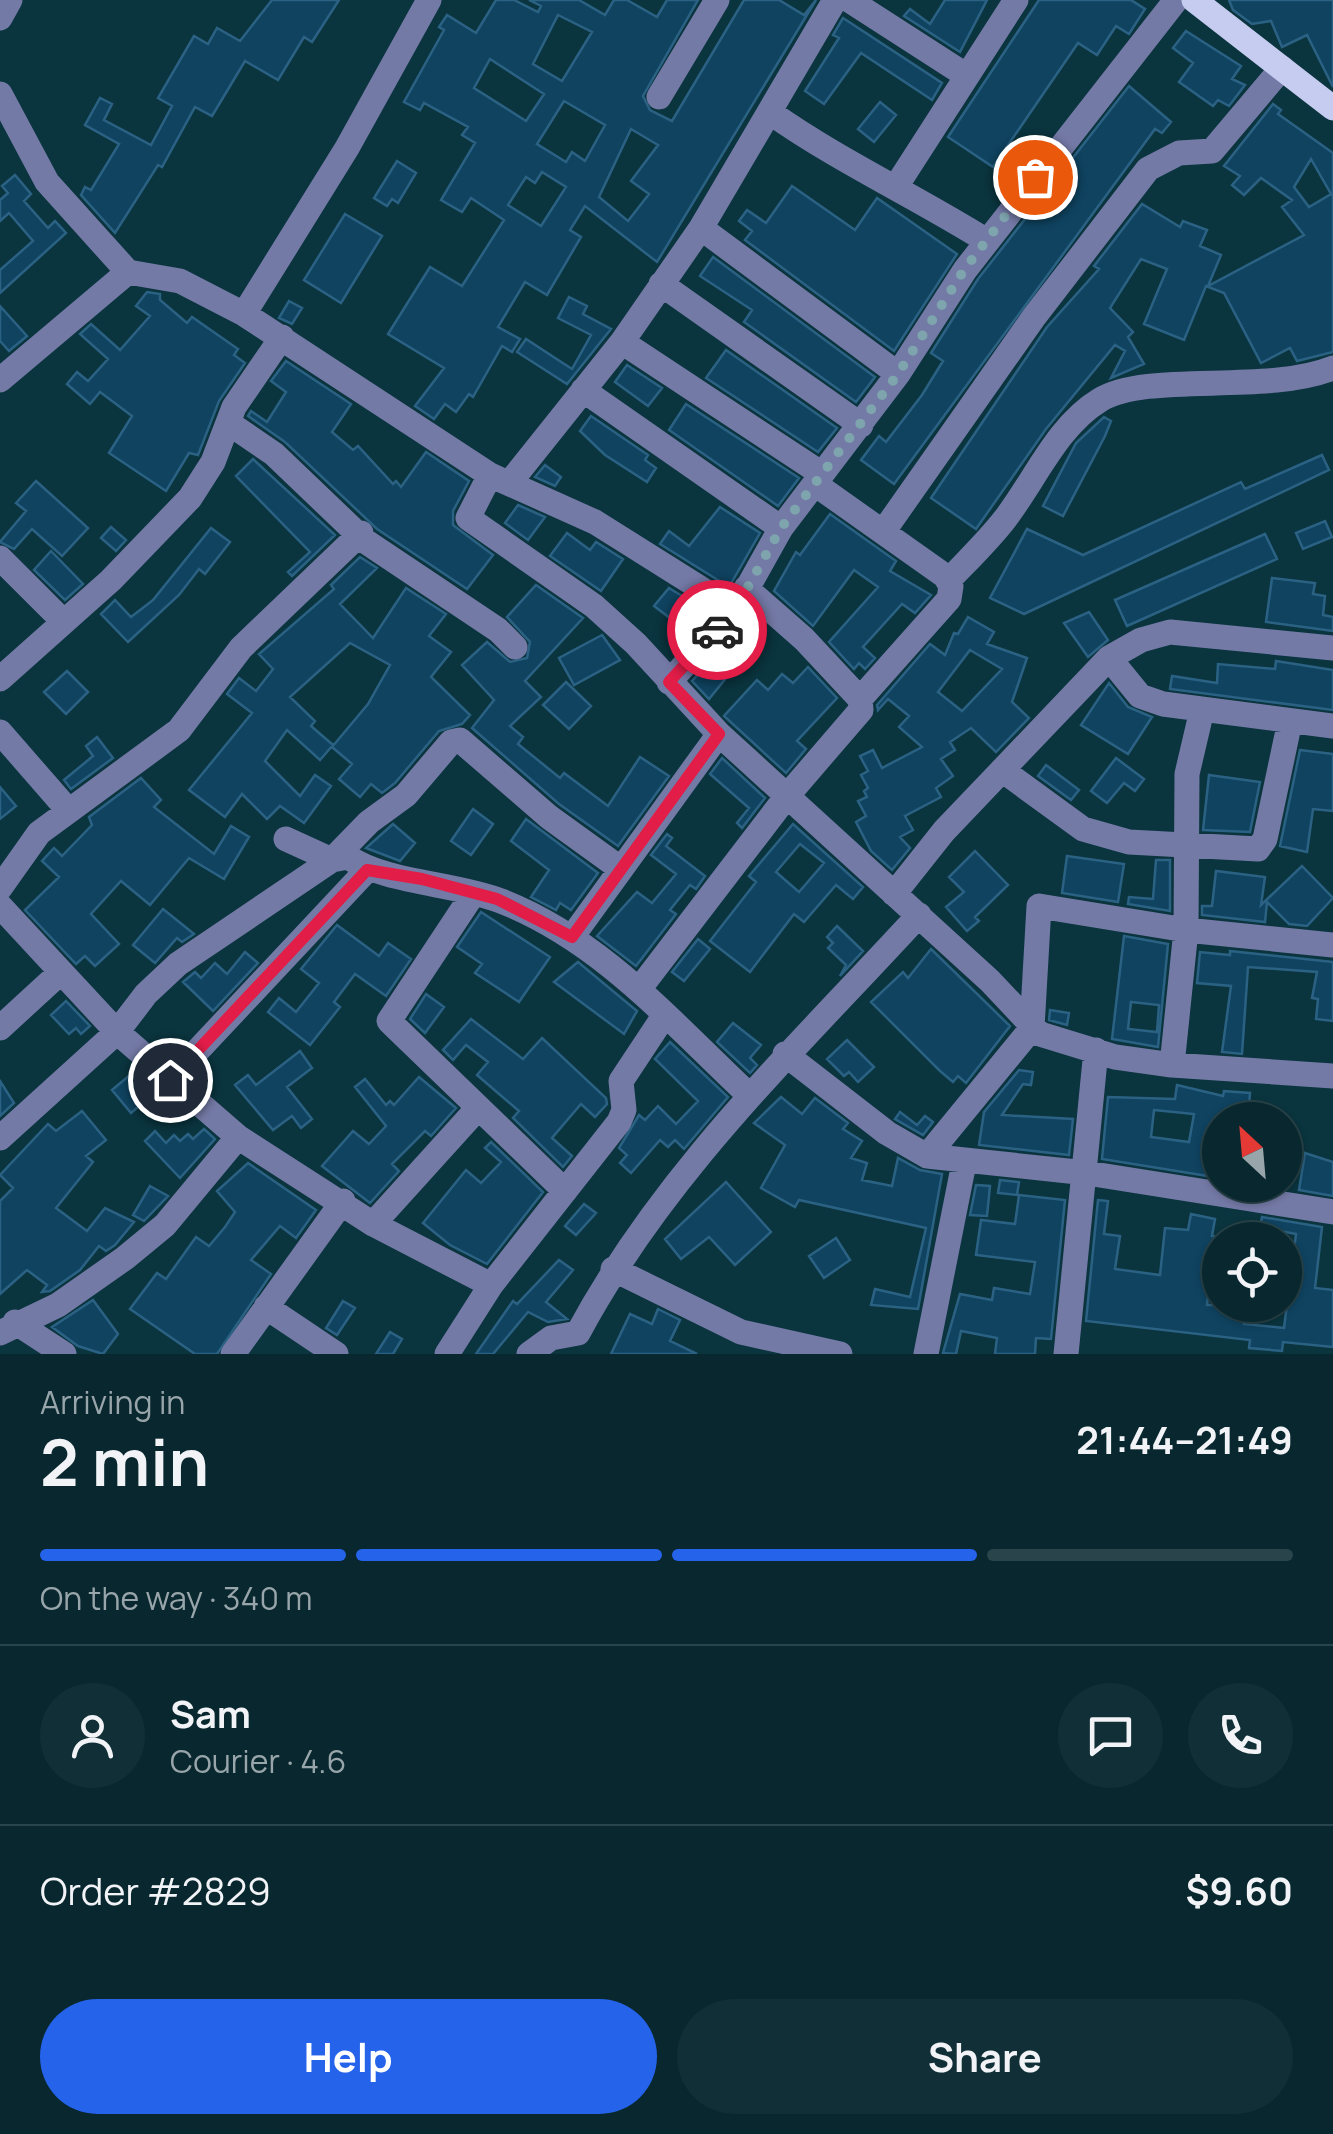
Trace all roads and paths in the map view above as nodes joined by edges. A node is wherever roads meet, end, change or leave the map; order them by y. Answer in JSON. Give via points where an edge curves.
{"nodes":[{"id":1,"x":10,"y":0,"type":"edge"},
{"id":2,"x":428,"y":0,"type":"edge"},
{"id":3,"x":717,"y":0,"type":"edge"},
{"id":4,"x":835,"y":0,"type":"edge"},
{"id":5,"x":849,"y":0,"type":"edge"},
{"id":6,"x":1016,"y":0,"type":"edge"},
{"id":7,"x":1176,"y":0,"type":"edge"},
{"id":8,"x":1194,"y":0,"type":"edge"},
{"id":9,"x":0,"y":18,"type":"edge"},
{"id":10,"x":1282,"y":68,"type":"junction"},
{"id":11,"x":967,"y":76,"type":"junction"},
{"id":12,"x":0,"y":94,"type":"edge"},
{"id":13,"x":659,"y":97,"type":"dead end"},
{"id":14,"x":1333,"y":108,"type":"edge"},
{"id":15,"x":770,"y":113,"type":"junction"},
{"id":16,"x":897,"y":184,"type":"junction"},
{"id":17,"x":701,"y":228,"type":"junction"},
{"id":18,"x":987,"y":240,"type":"junction"},
{"id":19,"x":128,"y":272,"type":"junction"},
{"id":20,"x":661,"y":284,"type":"junction"},
{"id":21,"x":244,"y":314,"type":"junction"},
{"id":22,"x":282,"y":337,"type":"junction"},
{"id":23,"x":622,"y":342,"type":"junction"},
{"id":24,"x":4,"y":367,"type":"edge"},
{"id":25,"x":1333,"y":368,"type":"edge"},
{"id":26,"x":898,"y":374,"type":"junction"},
{"id":27,"x":583,"y":390,"type":"junction"},
{"id":28,"x":230,"y":424,"type":"junction"},
{"id":29,"x":861,"y":425,"type":"junction"},
{"id":30,"x":500,"y":478,"type":"junction"},
{"id":31,"x":819,"y":479,"type":"junction"},
{"id":32,"x":781,"y":528,"type":"junction"},
{"id":33,"x":883,"y":532,"type":"junction"},
{"id":34,"x":361,"y":533,"type":"junction"},
{"id":35,"x":0,"y":558,"type":"edge"},
{"id":36,"x":948,"y":581,"type":"junction"},
{"id":37,"x":740,"y":599,"type":"junction"},
{"id":38,"x":64,"y":622,"type":"junction"},
{"id":39,"x":515,"y":647,"type":"dead end"},
{"id":40,"x":1333,"y":648,"type":"edge"},
{"id":41,"x":1109,"y":658,"type":"junction"},
{"id":42,"x":0,"y":680,"type":"edge"},
{"id":43,"x":669,"y":682,"type":"junction"},
{"id":44,"x":860,"y":699,"type":"junction"},
{"id":45,"x":1202,"y":710,"type":"junction"},
{"id":46,"x":1290,"y":721,"type":"junction"},
{"id":47,"x":1333,"y":726,"type":"edge"},
{"id":48,"x":0,"y":732,"type":"edge"},
{"id":49,"x":719,"y":734,"type":"junction"},
{"id":50,"x":1002,"y":770,"type":"junction"},
{"id":51,"x":787,"y":796,"type":"junction"},
{"id":52,"x":68,"y":810,"type":"junction"},
{"id":53,"x":286,"y":839,"type":"dead end"},
{"id":54,"x":1186,"y":846,"type":"junction"},
{"id":55,"x":332,"y":860,"type":"junction"},
{"id":56,"x":621,"y":869,"type":"junction"},
{"id":57,"x":367,"y":870,"type":"junction"},
{"id":58,"x":0,"y":888,"type":"edge"},
{"id":59,"x":473,"y":894,"type":"junction"},
{"id":60,"x":894,"y":894,"type":"junction"},
{"id":61,"x":0,"y":906,"type":"edge"},
{"id":62,"x":919,"y":915,"type":"junction"},
{"id":63,"x":1186,"y":930,"type":"junction"},
{"id":64,"x":572,"y":937,"type":"junction"},
{"id":65,"x":1333,"y":945,"type":"edge"},
{"id":66,"x":61,"y":972,"type":"junction"},
{"id":67,"x":640,"y":988,"type":"junction"},
{"id":68,"x":664,"y":1016,"type":"junction"},
{"id":69,"x":0,"y":1028,"type":"edge"},
{"id":70,"x":1032,"y":1028,"type":"junction"},
{"id":71,"x":117,"y":1032,"type":"junction"},
{"id":72,"x":1096,"y":1050,"type":"junction"},
{"id":73,"x":785,"y":1054,"type":"junction"},
{"id":74,"x":1172,"y":1066,"type":"junction"},
{"id":75,"x":1333,"y":1076,"type":"edge"},
{"id":76,"x":170,"y":1080,"type":"junction"},
{"id":77,"x":748,"y":1094,"type":"junction"},
{"id":78,"x":478,"y":1108,"type":"junction"},
{"id":79,"x":0,"y":1138,"type":"edge"},
{"id":80,"x":238,"y":1138,"type":"junction"},
{"id":81,"x":927,"y":1156,"type":"junction"},
{"id":82,"x":964,"y":1163,"type":"junction"},
{"id":83,"x":1087,"y":1173,"type":"junction"},
{"id":84,"x":565,"y":1191,"type":"junction"},
{"id":85,"x":343,"y":1201,"type":"junction"},
{"id":86,"x":1333,"y":1212,"type":"edge"},
{"id":87,"x":373,"y":1224,"type":"junction"},
{"id":88,"x":612,"y":1269,"type":"junction"},
{"id":89,"x":491,"y":1285,"type":"junction"},
{"id":90,"x":266,"y":1308,"type":"junction"},
{"id":91,"x":8,"y":1328,"type":"edge"},
{"id":92,"x":580,"y":1344,"type":"edge"},
{"id":93,"x":64,"y":1354,"type":"edge"},
{"id":94,"x":233,"y":1354,"type":"edge"},
{"id":95,"x":336,"y":1354,"type":"edge"},
{"id":96,"x":447,"y":1354,"type":"edge"},
{"id":97,"x":528,"y":1354,"type":"edge"},
{"id":98,"x":840,"y":1354,"type":"edge"},
{"id":99,"x":926,"y":1354,"type":"edge"},
{"id":100,"x":1066,"y":1354,"type":"edge"}],
"edges":[{"from":1,"to":9,"type":"street"},
{"from":2,"to":21,"type":"street"},
{"from":3,"to":13,"type":"street"},
{"from":4,"to":15,"type":"street"},
{"from":5,"to":11,"type":"street"},
{"from":6,"to":11,"type":"street"},
{"from":7,"to":18,"type":"street"},
{"from":8,"to":10,"type":"main road"},
{"from":10,"to":14,"type":"main road"},
{"from":10,"to":33,"type":"street","via":[[1212,151],[1179,152],[1148,169]]},
{"from":11,"to":16,"type":"street"},
{"from":12,"to":19,"type":"street","via":[[48,182]]},
{"from":15,"to":16,"type":"street","via":[[826,152]]},
{"from":15,"to":17,"type":"street"},
{"from":16,"to":18,"type":"street"},
{"from":17,"to":20,"type":"street"},
{"from":17,"to":26,"type":"street"},
{"from":18,"to":26,"type":"street"},
{"from":19,"to":21,"type":"street","via":[[180,281]]},
{"from":19,"to":24,"type":"street"},
{"from":20,"to":23,"type":"street"},
{"from":20,"to":29,"type":"street"},
{"from":21,"to":22,"type":"street"},
{"from":22,"to":28,"type":"street"},
{"from":22,"to":30,"type":"street"},
{"from":23,"to":27,"type":"street"},
{"from":23,"to":31,"type":"street"},
{"from":25,"to":36,"type":"street","via":[[1306,379],[1154,387],[1102,398],[1072,422],[1004,520]]},
{"from":26,"to":29,"type":"street"},
{"from":27,"to":30,"type":"street"},
{"from":27,"to":32,"type":"street"},
{"from":28,"to":34,"type":"street","via":[[274,454]]},
{"from":28,"to":38,"type":"street","via":[[190,498]]},
{"from":29,"to":31,"type":"street"},
{"from":30,"to":37,"type":"street"},
{"from":30,"to":43,"type":"street","via":[[468,518],[594,606]]},
{"from":31,"to":32,"type":"street"},
{"from":31,"to":33,"type":"street"},
{"from":32,"to":37,"type":"street"},
{"from":33,"to":36,"type":"street"},
{"from":34,"to":39,"type":"street"},
{"from":34,"to":52,"type":"street","via":[[241,648],[178,730]]},
{"from":35,"to":38,"type":"street"},
{"from":36,"to":44,"type":"street","via":[[949,599]]},
{"from":37,"to":43,"type":"street"},
{"from":37,"to":44,"type":"street"},
{"from":38,"to":42,"type":"street"},
{"from":40,"to":41,"type":"street","via":[[1170,632]]},
{"from":41,"to":45,"type":"street","via":[[1140,696]]},
{"from":41,"to":50,"type":"street"},
{"from":43,"to":49,"type":"street"},
{"from":44,"to":51,"type":"street","via":[[862,710]]},
{"from":45,"to":46,"type":"street"},
{"from":45,"to":54,"type":"street","via":[[1187,774]]},
{"from":46,"to":47,"type":"street"},
{"from":46,"to":54,"type":"street","via":[[1262,846]]},
{"from":48,"to":52,"type":"street"},
{"from":49,"to":51,"type":"street"},
{"from":49,"to":56,"type":"street"},
{"from":50,"to":54,"type":"street","via":[[1083,829],[1129,842]]},
{"from":50,"to":60,"type":"street"},
{"from":51,"to":60,"type":"street"},
{"from":51,"to":67,"type":"street"},
{"from":52,"to":58,"type":"street","via":[[39,833]]},
{"from":53,"to":55,"type":"street"},
{"from":54,"to":63,"type":"street"},
{"from":55,"to":56,"type":"street","via":[[456,740]]},
{"from":55,"to":57,"type":"street","via":[[348,857]]},
{"from":55,"to":71,"type":"street","via":[[178,964]]},
{"from":56,"to":64,"type":"street"},
{"from":57,"to":59,"type":"street"},
{"from":57,"to":76,"type":"street"},
{"from":59,"to":64,"type":"street"},
{"from":59,"to":78,"type":"street","via":[[388,1016]]},
{"from":60,"to":62,"type":"street"},
{"from":61,"to":66,"type":"street"},
{"from":62,"to":70,"type":"street"},
{"from":62,"to":73,"type":"street"},
{"from":63,"to":65,"type":"street"},
{"from":63,"to":70,"type":"street","via":[[1038,906]]},
{"from":63,"to":74,"type":"street"},
{"from":64,"to":67,"type":"street"},
{"from":66,"to":69,"type":"street"},
{"from":66,"to":71,"type":"street"},
{"from":67,"to":68,"type":"street"},
{"from":68,"to":77,"type":"street"},
{"from":68,"to":84,"type":"street","via":[[623,1075],[622,1116]]},
{"from":70,"to":72,"type":"street"},
{"from":70,"to":81,"type":"street"},
{"from":71,"to":76,"type":"street"},
{"from":71,"to":79,"type":"street"},
{"from":72,"to":74,"type":"street"},
{"from":72,"to":83,"type":"street"},
{"from":73,"to":77,"type":"street"},
{"from":73,"to":81,"type":"street"},
{"from":74,"to":75,"type":"street"},
{"from":76,"to":80,"type":"street"},
{"from":77,"to":88,"type":"street"},
{"from":78,"to":84,"type":"street"},
{"from":78,"to":87,"type":"street"},
{"from":80,"to":85,"type":"street"},
{"from":80,"to":91,"type":"street","via":[[152,1236],[58,1305]]},
{"from":81,"to":82,"type":"street"},
{"from":82,"to":83,"type":"street"},
{"from":82,"to":99,"type":"street"},
{"from":83,"to":86,"type":"street"},
{"from":83,"to":100,"type":"street"},
{"from":84,"to":89,"type":"street"},
{"from":85,"to":87,"type":"street"},
{"from":85,"to":90,"type":"street"},
{"from":87,"to":89,"type":"street"},
{"from":88,"to":92,"type":"street"},
{"from":88,"to":98,"type":"street","via":[[741,1332]]},
{"from":89,"to":96,"type":"street"},
{"from":90,"to":94,"type":"street"},
{"from":90,"to":95,"type":"street"},
{"from":91,"to":93,"type":"street"},
{"from":92,"to":97,"type":"street","via":[[551,1338]]}]}
